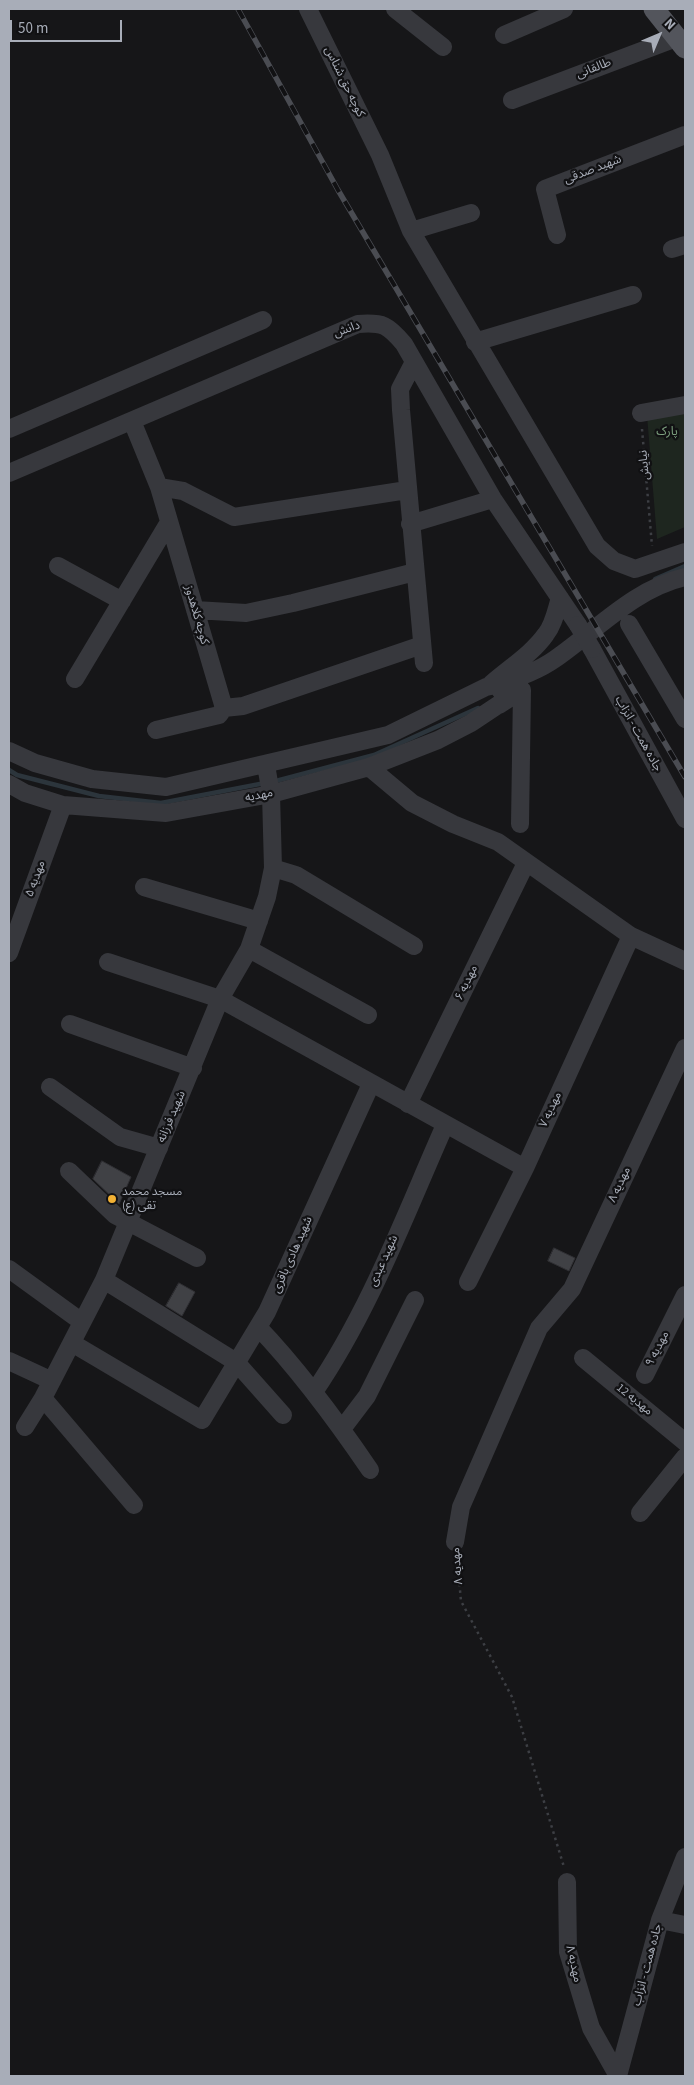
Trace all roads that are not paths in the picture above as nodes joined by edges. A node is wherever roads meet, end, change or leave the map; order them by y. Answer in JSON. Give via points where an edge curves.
{"nodes":[{"id":1,"x":308,"y":9,"type":"edge"},
{"id":2,"x":395,"y":9,"type":"edge"},
{"id":3,"x":564,"y":9,"type":"edge"},
{"id":4,"x":654,"y":9,"type":"edge"},
{"id":5,"x":504,"y":36,"type":"dead end"},
{"id":6,"x":681,"y":43,"type":"edge"},
{"id":7,"x":443,"y":47,"type":"dead end"},
{"id":8,"x":512,"y":100,"type":"dead end"},
{"id":9,"x":685,"y":134,"type":"edge"},
{"id":10,"x":471,"y":213,"type":"dead end"},
{"id":11,"x":411,"y":231,"type":"junction"},
{"id":12,"x":556,"y":235,"type":"dead end"},
{"id":13,"x":633,"y":295,"type":"dead end"},
{"id":14,"x":263,"y":320,"type":"dead end"},
{"id":15,"x":476,"y":342,"type":"junction"},
{"id":16,"x":414,"y":362,"type":"junction"},
{"id":17,"x":685,"y":405,"type":"edge"},
{"id":18,"x":641,"y":413,"type":"road end"},
{"id":19,"x":132,"y":421,"type":"junction"},
{"id":20,"x":9,"y":429,"type":"edge"},
{"id":21,"x":9,"y":473,"type":"edge"},
{"id":22,"x":159,"y":487,"type":"junction"},
{"id":23,"x":407,"y":490,"type":"junction"},
{"id":24,"x":493,"y":499,"type":"junction"},
{"id":25,"x":169,"y":522,"type":"junction"},
{"id":26,"x":410,"y":524,"type":"junction"},
{"id":27,"x":685,"y":552,"type":"edge"},
{"id":28,"x":58,"y":566,"type":"dead end"},
{"id":29,"x":415,"y":572,"type":"junction"},
{"id":30,"x":678,"y":578,"type":"edge"},
{"id":31,"x":560,"y":598,"type":"junction"},
{"id":32,"x":122,"y":601,"type":"junction"},
{"id":33,"x":195,"y":610,"type":"junction"},
{"id":34,"x":629,"y":624,"type":"dead end"},
{"id":35,"x":578,"y":625,"type":"joint"},
{"id":36,"x":422,"y":645,"type":"junction"},
{"id":37,"x":424,"y":663,"type":"dead end"},
{"id":38,"x":75,"y":679,"type":"dead end"},
{"id":39,"x":491,"y":686,"type":"junction"},
{"id":40,"x":498,"y":706,"type":"junction"},
{"id":41,"x":224,"y":708,"type":"junction"},
{"id":42,"x":685,"y":719,"type":"edge"},
{"id":43,"x":156,"y":730,"type":"dead end"},
{"id":44,"x":9,"y":751,"type":"edge"},
{"id":45,"x":266,"y":765,"type":"junction"},
{"id":46,"x":370,"y":767,"type":"junction"},
{"id":47,"x":9,"y":784,"type":"edge"},
{"id":48,"x":271,"y":794,"type":"junction"},
{"id":49,"x":63,"y":804,"type":"junction"},
{"id":50,"x":685,"y":819,"type":"edge"},
{"id":51,"x":520,"y":824,"type":"dead end"},
{"id":52,"x":526,"y":863,"type":"junction"},
{"id":53,"x":272,"y":868,"type":"junction"},
{"id":54,"x":144,"y":887,"type":"dead end"},
{"id":55,"x":259,"y":921,"type":"junction"},
{"id":56,"x":631,"y":936,"type":"junction"},
{"id":57,"x":414,"y":946,"type":"dead end"},
{"id":58,"x":249,"y":949,"type":"junction"},
{"id":59,"x":9,"y":952,"type":"edge"},
{"id":60,"x":685,"y":961,"type":"edge"},
{"id":61,"x":108,"y":962,"type":"dead end"},
{"id":62,"x":220,"y":999,"type":"junction"},
{"id":63,"x":368,"y":1015,"type":"dead end"},
{"id":64,"x":70,"y":1024,"type":"dead end"},
{"id":65,"x":685,"y":1048,"type":"edge"},
{"id":66,"x":193,"y":1068,"type":"junction"},
{"id":67,"x":371,"y":1084,"type":"junction"},
{"id":68,"x":50,"y":1087,"type":"dead end"},
{"id":69,"x":408,"y":1104,"type":"junction"},
{"id":70,"x":445,"y":1124,"type":"junction"},
{"id":71,"x":159,"y":1148,"type":"junction"},
{"id":72,"x":524,"y":1168,"type":"junction"},
{"id":73,"x":69,"y":1171,"type":"dead end"},
{"id":74,"x":129,"y":1222,"type":"junction"},
{"id":75,"x":197,"y":1258,"type":"dead end"},
{"id":76,"x":9,"y":1269,"type":"edge"},
{"id":77,"x":104,"y":1280,"type":"junction"},
{"id":78,"x":468,"y":1282,"type":"dead end"},
{"id":79,"x":685,"y":1296,"type":"edge"},
{"id":80,"x":415,"y":1300,"type":"dead end"},
{"id":81,"x":82,"y":1322,"type":"junction"},
{"id":82,"x":258,"y":1327,"type":"junction"},
{"id":83,"x":72,"y":1343,"type":"junction"},
{"id":84,"x":582,"y":1358,"type":"dead end"},
{"id":85,"x":9,"y":1361,"type":"edge"},
{"id":86,"x":236,"y":1362,"type":"junction"},
{"id":87,"x":645,"y":1375,"type":"dead end"},
{"id":88,"x":52,"y":1381,"type":"junction"},
{"id":89,"x":314,"y":1392,"type":"junction"},
{"id":90,"x":43,"y":1398,"type":"junction"},
{"id":91,"x":283,"y":1415,"type":"dead end"},
{"id":92,"x":25,"y":1427,"type":"dead end"},
{"id":93,"x":342,"y":1429,"type":"junction"},
{"id":94,"x":685,"y":1442,"type":"edge"},
{"id":95,"x":685,"y":1457,"type":"edge"},
{"id":96,"x":370,"y":1470,"type":"dead end"},
{"id":97,"x":134,"y":1505,"type":"dead end"},
{"id":98,"x":640,"y":1513,"type":"dead end"},
{"id":99,"x":455,"y":1542,"type":"road end"},
{"id":100,"x":685,"y":1857,"type":"edge"},
{"id":101,"x":567,"y":1882,"type":"road end"},
{"id":102,"x":660,"y":1920,"type":"junction"},
{"id":103,"x":685,"y":1925,"type":"edge"},
{"id":104,"x":618,"y":2076,"type":"edge"}],
"edges":[{"from":1,"to":11,"type":"street","name":"کوچه حق شناس","via":[[380,155]]},
{"from":2,"to":7,"type":"street"},
{"from":3,"to":5,"type":"street"},
{"from":4,"to":6,"type":"main road"},
{"from":6,"to":8,"type":"street","name":"طالقانی"},
{"from":9,"to":12,"type":"street","name":"شهید صدقی","via":[[545,189]]},
{"from":10,"to":11,"type":"street"},
{"from":11,"to":15,"type":"street","name":"کوچه حق شناس"},
{"from":13,"to":15,"type":"street"},
{"from":14,"to":20,"type":"street"},
{"from":15,"to":27,"type":"street","name":"کوچه حق شناس","via":[[597,546],[614,561],[635,569]]},
{"from":16,"to":19,"type":"street","name":"دانش","via":[[390,327],[374,322],[358,324]]},
{"from":16,"to":23,"type":"street","via":[[400,388]]},
{"from":16,"to":24,"type":"street","name":"دانش"},
{"from":17,"to":18,"type":"street"},
{"from":19,"to":21,"type":"street","name":"دانش"},
{"from":19,"to":22,"type":"street","name":"کوچه کلاهدوز"},
{"from":22,"to":23,"type":"street","via":[[184,491],[234,518]]},
{"from":22,"to":25,"type":"street","name":"کوچه کلاهدوز"},
{"from":23,"to":26,"type":"street"},
{"from":24,"to":26,"type":"street"},
{"from":24,"to":31,"type":"street","name":"دانش"},
{"from":25,"to":32,"type":"street"},
{"from":25,"to":33,"type":"street","name":"کوچه کلاهدوز"},
{"from":26,"to":29,"type":"street"},
{"from":28,"to":32,"type":"street"},
{"from":29,"to":33,"type":"street","via":[[246,613]]},
{"from":29,"to":36,"type":"street"},
{"from":30,"to":39,"type":"street","via":[[643,593],[554,660],[516,679]]},
{"from":31,"to":35,"type":"street","name":"دانش"},
{"from":31,"to":39,"type":"street","via":[[547,634]]},
{"from":32,"to":38,"type":"street"},
{"from":33,"to":41,"type":"street","name":"کوچه کلاهدوز"},
{"from":34,"to":42,"type":"street"},
{"from":35,"to":50,"type":"street","name":"جاده همت - انزاب","bridge":true},
{"from":36,"to":37,"type":"street"},
{"from":36,"to":41,"type":"street","via":[[243,706]]},
{"from":39,"to":40,"type":"street","via":[[504,695],[504,701]]},
{"from":39,"to":45,"type":"street","via":[[388,735]]},
{"from":40,"to":46,"type":"street","name":"مهدیه","via":[[438,740]]},
{"from":40,"to":51,"type":"street","name":"مهدیه","via":[[522,690]]},
{"from":41,"to":43,"type":"street","via":[[219,715]]},
{"from":44,"to":45,"type":"street","via":[[35,763],[92,779],[166,787]]},
{"from":45,"to":48,"type":"street","name":"شهید فرزانه"},
{"from":46,"to":48,"type":"street","name":"مهدیه"},
{"from":46,"to":52,"type":"street","via":[[412,804],[498,842]]},
{"from":47,"to":49,"type":"street","name":"مهدیه","via":[[25,793]]},
{"from":48,"to":49,"type":"street","name":"مهدیه","via":[[166,814]]},
{"from":48,"to":53,"type":"street","name":"شهید فرزانه"},
{"from":49,"to":59,"type":"street","name":"مهدیه ۵"},
{"from":52,"to":56,"type":"street"},
{"from":52,"to":69,"type":"street","name":"مهدیه ۶"},
{"from":53,"to":55,"type":"street","name":"شهید فرزانه"},
{"from":53,"to":57,"type":"street","via":[[296,875]]},
{"from":54,"to":55,"type":"street"},
{"from":55,"to":58,"type":"street","name":"شهید فرزانه"},
{"from":56,"to":60,"type":"street"},
{"from":56,"to":72,"type":"street","name":"مهدیه ۷"},
{"from":58,"to":62,"type":"street","name":"شهید فرزانه"},
{"from":58,"to":63,"type":"street"},
{"from":61,"to":62,"type":"street"},
{"from":62,"to":66,"type":"street","name":"شهید فرزانه"},
{"from":62,"to":67,"type":"street"},
{"from":64,"to":66,"type":"street"},
{"from":65,"to":99,"type":"street","name":"مهدیه ۸","via":[[572,1289],[539,1328],[462,1507]]},
{"from":66,"to":71,"type":"street","name":"شهید فرزانه"},
{"from":67,"to":69,"type":"street"},
{"from":67,"to":82,"type":"street","name":"شهید هادی باقری"},
{"from":68,"to":71,"type":"street","via":[[120,1137]]},
{"from":69,"to":70,"type":"street"},
{"from":70,"to":72,"type":"street"},
{"from":70,"to":89,"type":"street","name":"شهید عبدی","via":[[372,1289],[334,1363]]},
{"from":71,"to":74,"type":"street","name":"شهید فرزانه"},
{"from":72,"to":78,"type":"street","name":"مهدیه ۷"},
{"from":73,"to":74,"type":"street","via":[[115,1215]]},
{"from":74,"to":75,"type":"street"},
{"from":74,"to":77,"type":"street","name":"شهید فرزانه"},
{"from":76,"to":81,"type":"street"},
{"from":77,"to":81,"type":"street","name":"شهید فرزانه"},
{"from":77,"to":86,"type":"street"},
{"from":79,"to":87,"type":"street","name":"مهدیه ۹"},
{"from":80,"to":93,"type":"street","via":[[367,1396]]},
{"from":81,"to":83,"type":"street","name":"شهید فرزانه"},
{"from":82,"to":86,"type":"street","name":"شهید هادی باقری"},
{"from":82,"to":89,"type":"street"},
{"from":83,"to":86,"type":"street","name":"شهید هادی باقری","via":[[202,1420]]},
{"from":83,"to":88,"type":"street","name":"شهید فرزانه"},
{"from":84,"to":94,"type":"street","name":"مهدیه 12"},
{"from":85,"to":88,"type":"street"},
{"from":86,"to":91,"type":"street"},
{"from":88,"to":90,"type":"street","name":"شهید فرزانه"},
{"from":89,"to":93,"type":"street"},
{"from":90,"to":92,"type":"street","name":"شهید فرزانه"},
{"from":90,"to":97,"type":"street"},
{"from":93,"to":96,"type":"street"},
{"from":95,"to":98,"type":"street"},
{"from":100,"to":102,"type":"street","name":"جاده همت - انزاب"},
{"from":101,"to":104,"type":"street","name":"مهدیه ۸","via":[[568,1952],[591,2028]]},
{"from":102,"to":103,"type":"street"},
{"from":102,"to":104,"type":"street","name":"جاده همت - انزاب"}]}
